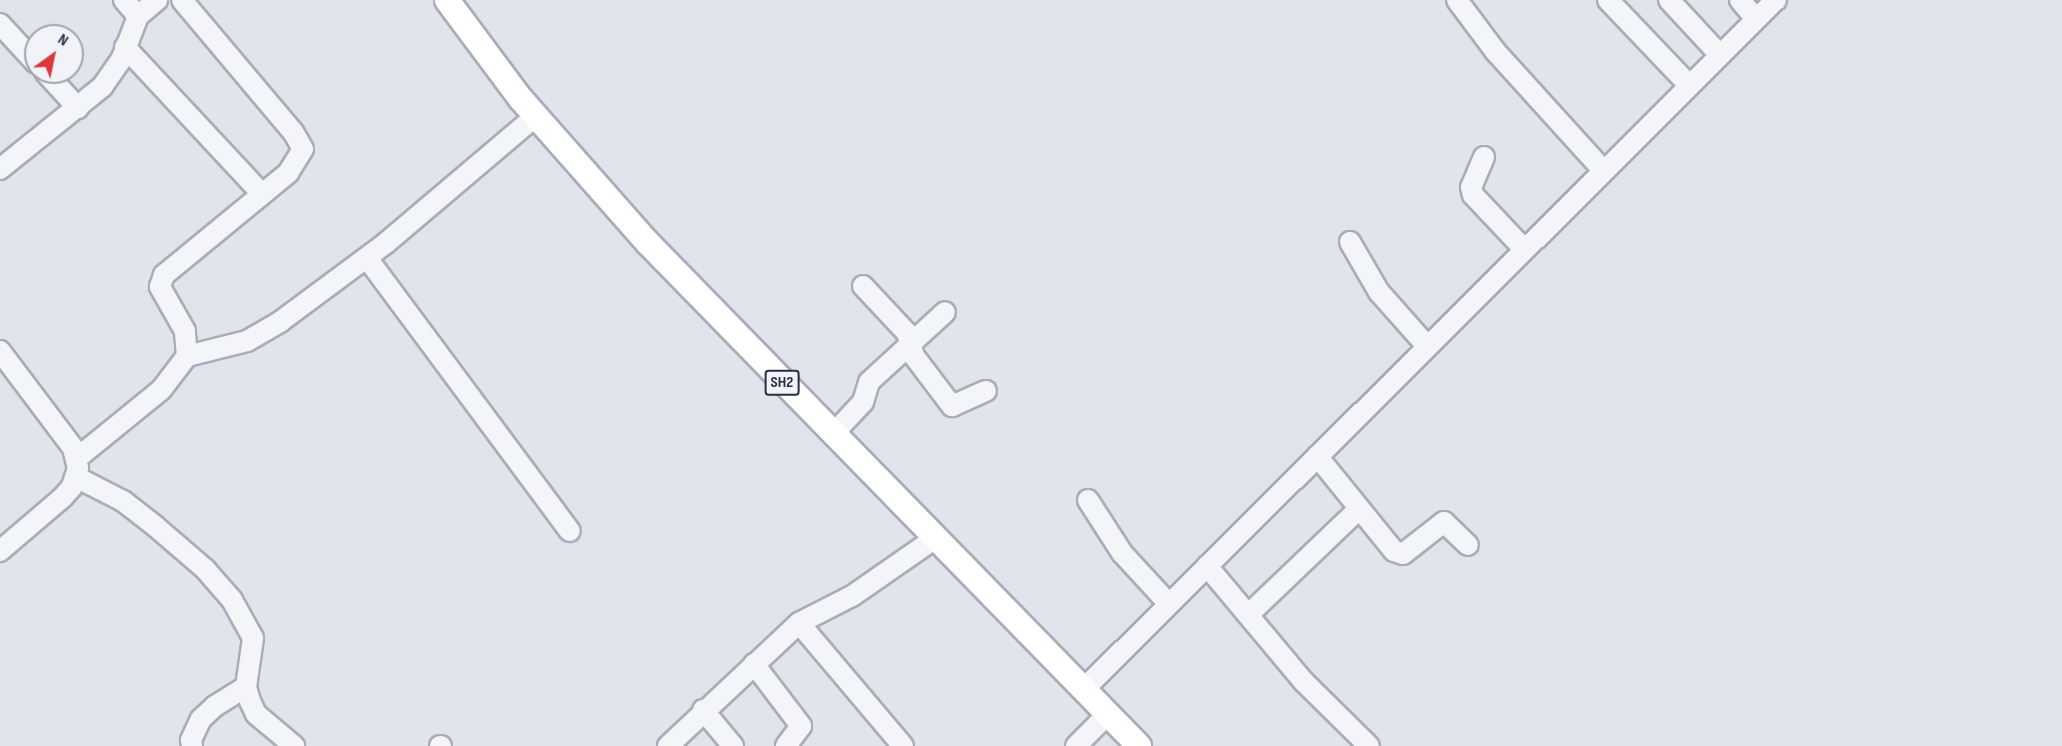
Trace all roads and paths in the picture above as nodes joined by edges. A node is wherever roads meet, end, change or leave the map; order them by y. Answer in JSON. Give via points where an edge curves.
{"nodes":[{"id":1,"x":124,"y":0,"type":"edge"},
{"id":2,"x":157,"y":0,"type":"edge"},
{"id":3,"x":182,"y":0,"type":"edge"},
{"id":4,"x":447,"y":0,"type":"edge"},
{"id":5,"x":1457,"y":0,"type":"edge"},
{"id":6,"x":1608,"y":0,"type":"edge"},
{"id":7,"x":1669,"y":0,"type":"edge"},
{"id":8,"x":1740,"y":0,"type":"edge"},
{"id":9,"x":1776,"y":0,"type":"edge"},
{"id":10,"x":138,"y":16,"type":"junction"},
{"id":11,"x":1756,"y":19,"type":"junction"},
{"id":12,"x":0,"y":24,"type":"edge"},
{"id":13,"x":125,"y":47,"type":"junction"},
{"id":14,"x":24,"y":50,"type":"edge"},
{"id":15,"x":1719,"y":54,"type":"junction"},
{"id":16,"x":56,"y":84,"type":"edge"},
{"id":17,"x":1688,"y":84,"type":"junction"},
{"id":18,"x":78,"y":108,"type":"junction"},
{"id":19,"x":536,"y":116,"type":"junction"},
{"id":20,"x":1484,"y":157,"type":"dead end"},
{"id":21,"x":0,"y":169,"type":"edge"},
{"id":22,"x":1603,"y":170,"type":"junction"},
{"id":23,"x":262,"y":194,"type":"junction"},
{"id":24,"x":1350,"y":242,"type":"dead end"},
{"id":25,"x":1524,"y":249,"type":"junction"},
{"id":26,"x":367,"y":258,"type":"junction"},
{"id":27,"x":863,"y":286,"type":"dead end"},
{"id":28,"x":945,"y":312,"type":"dead end"},
{"id":29,"x":910,"y":342,"type":"junction"},
{"id":30,"x":1427,"y":346,"type":"junction"},
{"id":31,"x":0,"y":351,"type":"edge"},
{"id":32,"x":187,"y":356,"type":"junction"},
{"id":33,"x":986,"y":391,"type":"dead end"},
{"id":34,"x":833,"y":434,"type":"junction"},
{"id":35,"x":1317,"y":456,"type":"junction"},
{"id":36,"x":76,"y":468,"type":"junction"},
{"id":37,"x":1088,"y":500,"type":"dead end"},
{"id":38,"x":1359,"y":509,"type":"junction"},
{"id":39,"x":570,"y":531,"type":"dead end"},
{"id":40,"x":934,"y":539,"type":"junction"},
{"id":41,"x":1468,"y":545,"type":"dead end"},
{"id":42,"x":0,"y":551,"type":"edge"},
{"id":43,"x":1207,"y":566,"type":"junction"},
{"id":44,"x":1169,"y":604,"type":"junction"},
{"id":45,"x":1249,"y":614,"type":"junction"},
{"id":46,"x":799,"y":623,"type":"junction"},
{"id":47,"x":754,"y":664,"type":"junction"},
{"id":48,"x":246,"y":687,"type":"junction"},
{"id":49,"x":1083,"y":690,"type":"junction"},
{"id":50,"x":703,"y":710,"type":"junction"},
{"id":51,"x":1107,"y":715,"type":"junction"},
{"id":52,"x":192,"y":746,"type":"edge"},
{"id":53,"x":294,"y":746,"type":"edge"},
{"id":54,"x":668,"y":746,"type":"edge"},
{"id":55,"x":733,"y":746,"type":"edge"},
{"id":56,"x":786,"y":746,"type":"edge"},
{"id":57,"x":903,"y":746,"type":"edge"},
{"id":58,"x":1076,"y":746,"type":"edge"},
{"id":59,"x":1139,"y":746,"type":"edge"},
{"id":60,"x":1369,"y":746,"type":"edge"}],
"edges":[{"from":1,"to":10,"type":"street"},
{"from":2,"to":10,"type":"street"},
{"from":3,"to":23,"type":"street","via":[[303,149],[295,165]]},
{"from":4,"to":19,"type":"main road","number":"SH2"},
{"from":5,"to":22,"type":"street","via":[[1495,51]]},
{"from":6,"to":17,"type":"street"},
{"from":7,"to":15,"type":"street"},
{"from":8,"to":11,"type":"street"},
{"from":9,"to":11,"type":"street"},
{"from":10,"to":13,"type":"street"},
{"from":11,"to":15,"type":"street"},
{"from":12,"to":14,"type":"street"},
{"from":13,"to":18,"type":"street","via":[[102,87]]},
{"from":13,"to":23,"type":"street"},
{"from":15,"to":17,"type":"street"},
{"from":16,"to":18,"type":"street"},
{"from":17,"to":22,"type":"street"},
{"from":18,"to":21,"type":"street"},
{"from":19,"to":26,"type":"street"},
{"from":19,"to":34,"type":"main road","number":"SH2","via":[[648,243]]},
{"from":20,"to":25,"type":"street","via":[[1471,187],[1473,195]]},
{"from":22,"to":25,"type":"street"},
{"from":23,"to":32,"type":"street","via":[[160,280],[185,331]]},
{"from":24,"to":30,"type":"street","via":[[1379,292]]},
{"from":25,"to":30,"type":"street"},
{"from":26,"to":32,"type":"street","via":[[281,321],[247,340]]},
{"from":26,"to":39,"type":"street"},
{"from":27,"to":29,"type":"street","via":[[907,333]]},
{"from":28,"to":29,"type":"street"},
{"from":29,"to":33,"type":"street","via":[[914,356],[952,406]]},
{"from":29,"to":34,"type":"street","via":[[869,382],[863,402]]},
{"from":30,"to":35,"type":"street"},
{"from":31,"to":36,"type":"street","via":[[66,438]]},
{"from":32,"to":36,"type":"street","via":[[161,390]]},
{"from":34,"to":40,"type":"main road","number":"SH2"},
{"from":35,"to":38,"type":"street"},
{"from":35,"to":43,"type":"street"},
{"from":36,"to":42,"type":"street","via":[[63,498]]},
{"from":36,"to":48,"type":"street","via":[[155,526],[205,569],[232,600],[253,638]]},
{"from":37,"to":44,"type":"street","via":[[1122,553]]},
{"from":38,"to":41,"type":"street","via":[[1400,555],[1444,522]]},
{"from":38,"to":45,"type":"street"},
{"from":40,"to":46,"type":"street","via":[[852,597]]},
{"from":40,"to":49,"type":"main road","number":"SH2"},
{"from":43,"to":44,"type":"street"},
{"from":43,"to":45,"type":"street"},
{"from":44,"to":49,"type":"street"},
{"from":45,"to":60,"type":"street","via":[[1304,682]]},
{"from":46,"to":47,"type":"street"},
{"from":46,"to":57,"type":"street"},
{"from":47,"to":50,"type":"street"},
{"from":47,"to":56,"type":"street","via":[[801,726]]},
{"from":48,"to":52,"type":"street","via":[[201,719],[190,740]]},
{"from":48,"to":53,"type":"street","via":[[256,714]]},
{"from":49,"to":51,"type":"main road","number":"SH2"},
{"from":50,"to":54,"type":"street"},
{"from":50,"to":55,"type":"street"},
{"from":51,"to":58,"type":"street"},
{"from":51,"to":59,"type":"main road","number":"SH2"}]}
